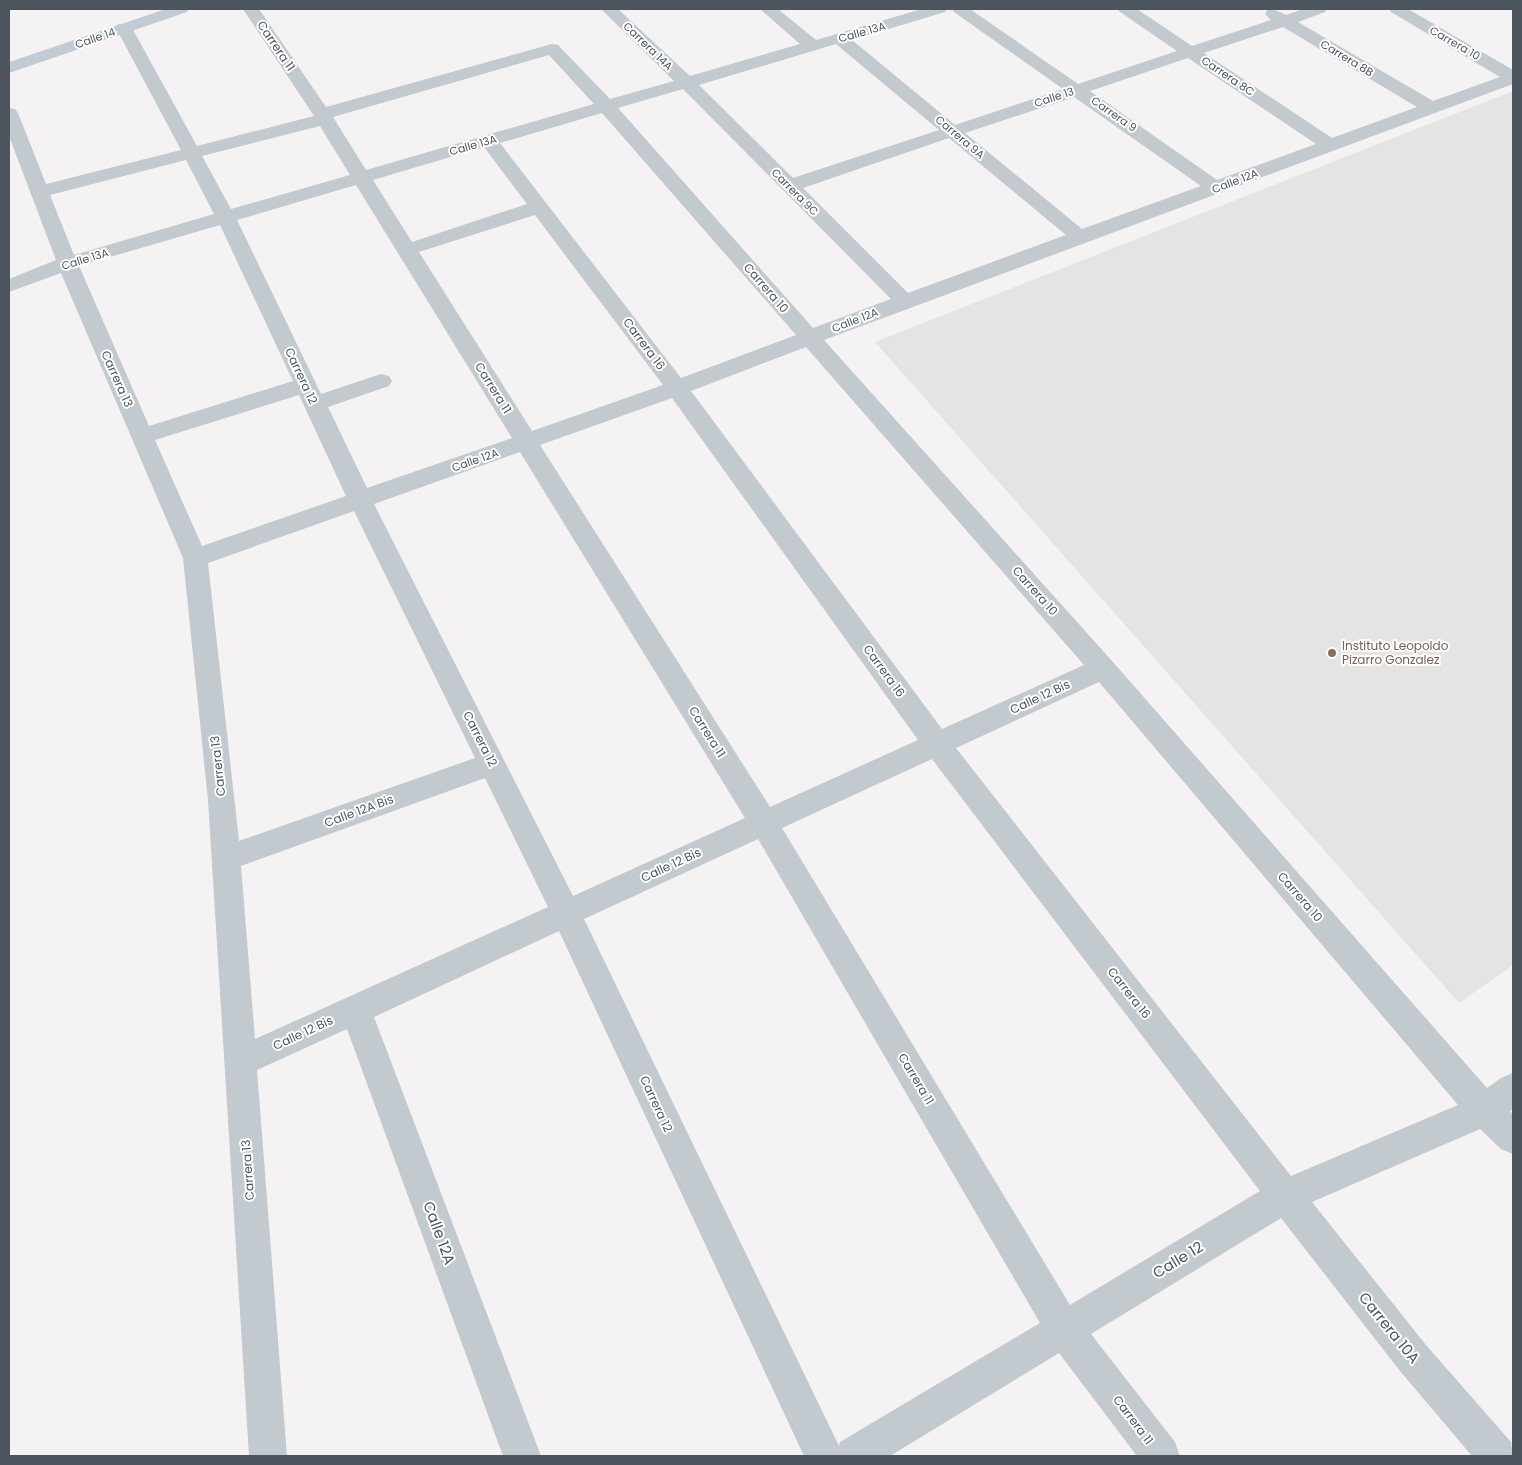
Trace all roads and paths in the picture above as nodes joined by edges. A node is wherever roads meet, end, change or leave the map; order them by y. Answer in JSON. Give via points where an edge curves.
{"nodes":[{"id":1,"x":182,"y":9,"type":"edge"},
{"id":2,"x":251,"y":9,"type":"edge"},
{"id":3,"x":609,"y":9,"type":"edge"},
{"id":4,"x":768,"y":9,"type":"edge"},
{"id":5,"x":940,"y":9,"type":"edge"},
{"id":6,"x":960,"y":9,"type":"edge"},
{"id":7,"x":1126,"y":9,"type":"edge"},
{"id":8,"x":1263,"y":9,"type":"edge"},
{"id":9,"x":1319,"y":9,"type":"edge"},
{"id":10,"x":1397,"y":9,"type":"edge"},
{"id":11,"x":904,"y":13,"type":"edge"},
{"id":12,"x":1284,"y":20,"type":"junction"},
{"id":13,"x":124,"y":28,"type":"junction"},
{"id":14,"x":839,"y":38,"type":"junction"},
{"id":15,"x":813,"y":46,"type":"junction"},
{"id":16,"x":1190,"y":51,"type":"junction"},
{"id":17,"x":9,"y":68,"type":"edge"},
{"id":18,"x":1513,"y":78,"type":"edge"},
{"id":19,"x":687,"y":83,"type":"junction"},
{"id":20,"x":1078,"y":89,"type":"junction"},
{"id":21,"x":607,"y":107,"type":"junction"},
{"id":22,"x":1432,"y":108,"type":"junction"},
{"id":23,"x":9,"y":114,"type":"edge"},
{"id":24,"x":324,"y":116,"type":"junction"},
{"id":25,"x":952,"y":130,"type":"junction"},
{"id":26,"x":489,"y":141,"type":"junction"},
{"id":27,"x":1330,"y":145,"type":"junction"},
{"id":28,"x":192,"y":153,"type":"junction"},
{"id":29,"x":362,"y":178,"type":"junction"},
{"id":30,"x":789,"y":186,"type":"junction"},
{"id":31,"x":1216,"y":188,"type":"junction"},
{"id":32,"x":39,"y":192,"type":"junction"},
{"id":33,"x":539,"y":207,"type":"junction"},
{"id":34,"x":226,"y":217,"type":"junction"},
{"id":35,"x":1080,"y":237,"type":"junction"},
{"id":36,"x":406,"y":250,"type":"junction"},
{"id":37,"x":67,"y":263,"type":"junction"},
{"id":38,"x":9,"y":286,"type":"edge"},
{"id":39,"x":905,"y":301,"type":"junction"},
{"id":40,"x":810,"y":338,"type":"junction"},
{"id":41,"x":381,"y":381,"type":"dead end"},
{"id":42,"x":677,"y":388,"type":"junction"},
{"id":43,"x":310,"y":394,"type":"junction"},
{"id":44,"x":142,"y":436,"type":"junction"},
{"id":45,"x":527,"y":442,"type":"junction"},
{"id":46,"x":360,"y":499,"type":"junction"},
{"id":47,"x":195,"y":558,"type":"junction"},
{"id":48,"x":1103,"y":668,"type":"junction"},
{"id":49,"x":937,"y":744,"type":"junction"},
{"id":50,"x":492,"y":764,"type":"junction"},
{"id":51,"x":764,"y":823,"type":"junction"},
{"id":52,"x":226,"y":859,"type":"junction"},
{"id":53,"x":566,"y":913,"type":"junction"},
{"id":54,"x":355,"y":1009,"type":"junction"},
{"id":55,"x":240,"y":1062,"type":"junction"},
{"id":56,"x":1513,"y":1089,"type":"edge"},
{"id":57,"x":1484,"y":1110,"type":"junction"},
{"id":58,"x":1513,"y":1137,"type":"edge"},
{"id":59,"x":1285,"y":1196,"type":"junction"},
{"id":60,"x":1064,"y":1329,"type":"junction"},
{"id":61,"x":268,"y":1456,"type":"edge"},
{"id":62,"x":522,"y":1456,"type":"edge"},
{"id":63,"x":824,"y":1456,"type":"edge"},
{"id":64,"x":854,"y":1456,"type":"edge"},
{"id":65,"x":1161,"y":1456,"type":"edge"},
{"id":66,"x":1497,"y":1456,"type":"edge"}],
"edges":[{"from":1,"to":13,"type":"street","name":"Calle 14"},
{"from":2,"to":24,"type":"street","name":"Carrera 11"},
{"from":3,"to":19,"type":"street","name":"Carrera 14A"},
{"from":4,"to":15,"type":"street"},
{"from":5,"to":11,"type":"street","name":"Calle 13A"},
{"from":6,"to":20,"type":"street","name":"Carrera 9"},
{"from":7,"to":16,"type":"street","name":"Carrera 8C"},
{"from":8,"to":12,"type":"street","name":"Carrera 8B"},
{"from":9,"to":12,"type":"street","name":"Calle 13"},
{"from":10,"to":18,"type":"street","name":"Carrera 10"},
{"from":11,"to":14,"type":"street","name":"Calle 13A"},
{"from":12,"to":16,"type":"street","name":"Calle 13"},
{"from":12,"to":22,"type":"street","name":"Carrera 8B"},
{"from":13,"to":17,"type":"street","name":"Calle 14"},
{"from":13,"to":28,"type":"street","name":"Carrera 12"},
{"from":14,"to":15,"type":"street","name":"Calle 13A"},
{"from":14,"to":25,"type":"street","name":"Carrera 9A"},
{"from":15,"to":19,"type":"street","name":"Calle 13A"},
{"from":16,"to":20,"type":"street","name":"Calle 13"},
{"from":16,"to":27,"type":"street","name":"Carrera 8C"},
{"from":18,"to":22,"type":"street","name":"Calle 12A"},
{"from":19,"to":21,"type":"street","name":"Calle 13A"},
{"from":19,"to":30,"type":"street","name":"Carrera 9C"},
{"from":20,"to":25,"type":"street","name":"Calle 13"},
{"from":20,"to":31,"type":"street","name":"Carrera 9"},
{"from":21,"to":24,"type":"street","name":"Carrera 10","via":[[552,49]]},
{"from":21,"to":26,"type":"street","name":"Calle 13A"},
{"from":21,"to":40,"type":"street","name":"Carrera 10"},
{"from":22,"to":27,"type":"street","name":"Calle 12A"},
{"from":23,"to":32,"type":"street","name":"Carrera 13"},
{"from":24,"to":28,"type":"street"},
{"from":24,"to":29,"type":"street","name":"Carrera 11"},
{"from":25,"to":30,"type":"street","name":"Calle 13"},
{"from":25,"to":35,"type":"street","name":"Carrera 9A"},
{"from":26,"to":29,"type":"street","name":"Calle 13A"},
{"from":26,"to":33,"type":"street","name":"Carrera 16"},
{"from":27,"to":31,"type":"street","name":"Calle 12A"},
{"from":28,"to":32,"type":"street"},
{"from":28,"to":34,"type":"street","name":"Carrera 12"},
{"from":29,"to":34,"type":"street","name":"Calle 13A"},
{"from":29,"to":36,"type":"street","name":"Carrera 11"},
{"from":30,"to":39,"type":"street","name":"Carrera 9C"},
{"from":31,"to":35,"type":"street","name":"Calle 12A"},
{"from":32,"to":37,"type":"street","name":"Carrera 13"},
{"from":33,"to":36,"type":"street"},
{"from":33,"to":42,"type":"street","name":"Carrera 16"},
{"from":34,"to":37,"type":"street","name":"Calle 13A"},
{"from":34,"to":43,"type":"street","name":"Carrera 12"},
{"from":35,"to":39,"type":"street","name":"Calle 12A"},
{"from":36,"to":45,"type":"street","name":"Carrera 11"},
{"from":37,"to":38,"type":"street","name":"Calle 13A"},
{"from":37,"to":44,"type":"street","name":"Carrera 13"},
{"from":39,"to":40,"type":"street","name":"Calle 12A"},
{"from":40,"to":42,"type":"street","name":"Calle 12A"},
{"from":40,"to":48,"type":"street","name":"Carrera 10"},
{"from":41,"to":43,"type":"street"},
{"from":42,"to":45,"type":"street","name":"Calle 12A"},
{"from":42,"to":49,"type":"street","name":"Carrera 16"},
{"from":43,"to":44,"type":"street"},
{"from":43,"to":46,"type":"street","name":"Carrera 12"},
{"from":44,"to":47,"type":"street","name":"Carrera 13"},
{"from":45,"to":46,"type":"street","name":"Calle 12A"},
{"from":45,"to":51,"type":"street","name":"Carrera 11"},
{"from":46,"to":47,"type":"street","name":"Calle 12A"},
{"from":46,"to":50,"type":"street","name":"Carrera 12"},
{"from":47,"to":52,"type":"street","name":"Carrera 13"},
{"from":48,"to":49,"type":"street","name":"Calle 12 Bis"},
{"from":48,"to":57,"type":"street","name":"Carrera 10"},
{"from":49,"to":51,"type":"street","name":"Calle 12 Bis"},
{"from":49,"to":59,"type":"street","name":"Carrera 16"},
{"from":50,"to":52,"type":"street","name":"Calle 12A Bis"},
{"from":50,"to":53,"type":"street","name":"Carrera 12"},
{"from":51,"to":53,"type":"street","name":"Calle 12 Bis"},
{"from":51,"to":60,"type":"street","name":"Carrera 11"},
{"from":52,"to":55,"type":"street","name":"Carrera 13"},
{"from":53,"to":54,"type":"street","name":"Calle 12 Bis"},
{"from":53,"to":63,"type":"street","name":"Carrera 12"},
{"from":54,"to":55,"type":"street","name":"Calle 12 Bis"},
{"from":54,"to":62,"type":"street","name":"Calle 12A"},
{"from":55,"to":61,"type":"street","name":"Carrera 13"},
{"from":56,"to":57,"type":"street","name":"Calle 12"},
{"from":57,"to":58,"type":"street","name":"Carrera 10"},
{"from":57,"to":59,"type":"street","name":"Calle 12"},
{"from":59,"to":60,"type":"street","name":"Calle 12"},
{"from":59,"to":66,"type":"street","name":"Carrera 10A","via":[[1413,1358]]},
{"from":60,"to":64,"type":"street","name":"Calle 12"},
{"from":60,"to":65,"type":"street","name":"Carrera 11"}]}
